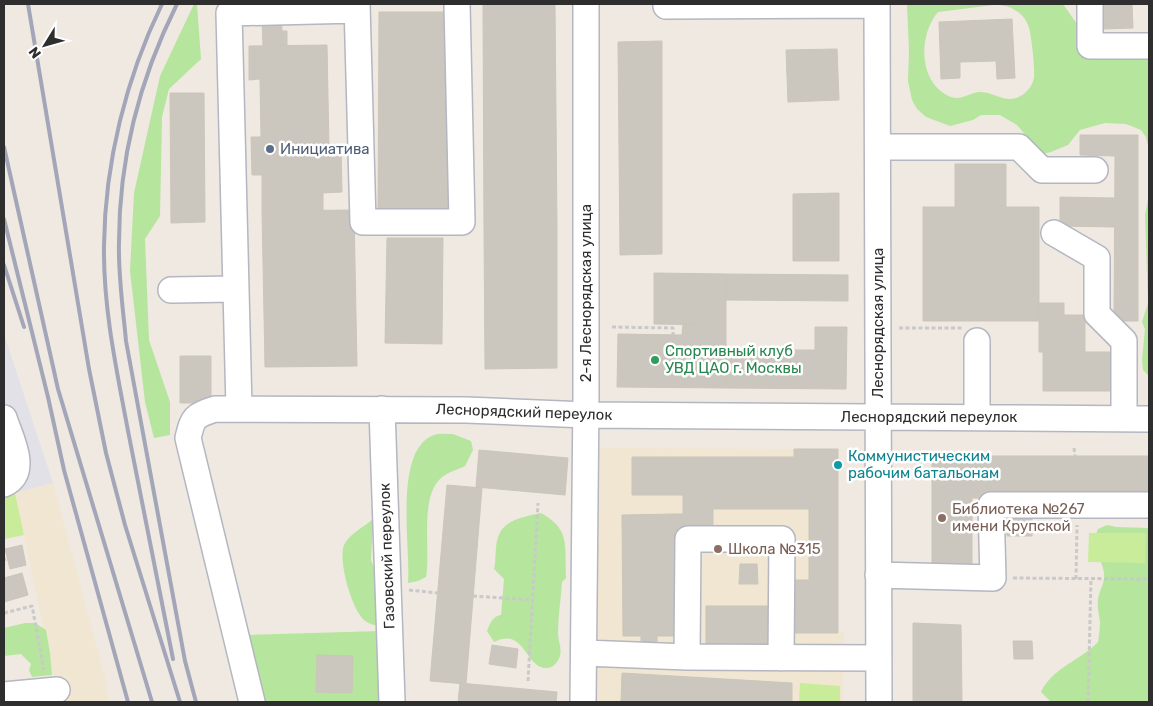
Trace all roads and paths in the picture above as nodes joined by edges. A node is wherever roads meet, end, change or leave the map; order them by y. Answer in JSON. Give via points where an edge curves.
{"nodes":[{"id":1,"x":457,"y":4,"type":"edge"},
{"id":2,"x":586,"y":4,"type":"edge"},
{"id":3,"x":877,"y":4,"type":"edge"},
{"id":4,"x":1090,"y":4,"type":"edge"},
{"id":5,"x":666,"y":6,"type":"dead end"},
{"id":6,"x":357,"y":7,"type":"edge"},
{"id":7,"x":1149,"y":46,"type":"edge"},
{"id":8,"x":878,"y":147,"type":"junction"},
{"id":9,"x":1095,"y":170,"type":"dead end"},
{"id":10,"x":1054,"y":233,"type":"dead end"},
{"id":11,"x":236,"y":289,"type":"junction"},
{"id":12,"x":171,"y":290,"type":"dead end"},
{"id":13,"x":612,"y":327,"type":"dead end"},
{"id":14,"x":878,"y":328,"type":"junction"},
{"id":15,"x":672,"y":335,"type":"dead end"},
{"id":16,"x":977,"y":340,"type":"joint"},
{"id":17,"x":238,"y":408,"type":"junction"},
{"id":18,"x":382,"y":409,"type":"junction"},
{"id":19,"x":586,"y":415,"type":"junction"},
{"id":20,"x":878,"y":417,"type":"junction"},
{"id":21,"x":978,"y":417,"type":"junction"},
{"id":22,"x":4,"y":418,"type":"edge"},
{"id":23,"x":1124,"y":418,"type":"junction"},
{"id":24,"x":1149,"y":419,"type":"edge"},
{"id":25,"x":1074,"y":448,"type":"dead end"},
{"id":26,"x":1075,"y":456,"type":"dead end"},
{"id":27,"x":4,"y":484,"type":"edge"},
{"id":28,"x":538,"y":502,"type":"dead end"},
{"id":29,"x":1077,"y":505,"type":"junction"},
{"id":30,"x":1149,"y":505,"type":"edge"},
{"id":31,"x":878,"y":575,"type":"junction"},
{"id":32,"x":993,"y":578,"type":"junction"},
{"id":33,"x":1076,"y":579,"type":"junction"},
{"id":34,"x":1091,"y":579,"type":"junction"},
{"id":35,"x":1149,"y":579,"type":"edge"},
{"id":36,"x":401,"y":589,"type":"dead end"},
{"id":37,"x":438,"y":593,"type":"dead end"},
{"id":38,"x":473,"y":596,"type":"dead end"},
{"id":39,"x":532,"y":600,"type":"junction"},
{"id":40,"x":4,"y":614,"type":"edge"},
{"id":41,"x":584,"y":653,"type":"junction"},
{"id":42,"x":687,"y":657,"type":"junction"},
{"id":43,"x":781,"y":658,"type":"junction"},
{"id":44,"x":878,"y":658,"type":"junction"},
{"id":45,"x":528,"y":680,"type":"dead end"},
{"id":46,"x":52,"y":690,"type":"joint"},
{"id":47,"x":4,"y":695,"type":"edge"},
{"id":48,"x":252,"y":702,"type":"edge"},
{"id":49,"x":392,"y":702,"type":"edge"},
{"id":50,"x":583,"y":702,"type":"edge"},
{"id":51,"x":879,"y":702,"type":"edge"},
{"id":52,"x":1088,"y":702,"type":"edge"}],
"edges":[{"from":1,"to":6,"type":"street","via":[[462,222],[363,222]]},
{"from":2,"to":19,"type":"street","name":"2-я Леснорядская улица"},
{"from":3,"to":5,"type":"street"},
{"from":3,"to":8,"type":"street","name":"Леснорядская улица"},
{"from":4,"to":7,"type":"street","via":[[1090,46]]},
{"from":6,"to":11,"type":"street","via":[[229,13]]},
{"from":8,"to":9,"type":"street","via":[[1019,147],[1042,170]]},
{"from":8,"to":14,"type":"street","name":"Леснорядская улица"},
{"from":10,"to":23,"type":"street","via":[[1097,258],[1097,314],[1124,341]]},
{"from":11,"to":12,"type":"street"},
{"from":11,"to":17,"type":"street"},
{"from":13,"to":15,"type":"path","via":[[673,328]]},
{"from":14,"to":16,"type":"path","via":[[977,328]]},
{"from":14,"to":20,"type":"street","name":"Леснорядская улица"},
{"from":16,"to":21,"type":"street"},
{"from":17,"to":18,"type":"street","name":"Леснорядский переулок"},
{"from":17,"to":48,"type":"street","name":"Леснорядский переулок","via":[[202,413],[192,421],[188,438]]},
{"from":18,"to":19,"type":"street","name":"Леснорядский переулок"},
{"from":18,"to":49,"type":"street","name":"Газовский переулок"},
{"from":19,"to":20,"type":"street","name":"Леснорядский переулок"},
{"from":19,"to":41,"type":"street","name":"2-я Леснорядская улица"},
{"from":20,"to":21,"type":"street","name":"Леснорядский переулок"},
{"from":20,"to":31,"type":"street","name":"Леснорядская улица"},
{"from":21,"to":23,"type":"street","name":"Леснорядский переулок"},
{"from":22,"to":27,"type":"street","via":[[17,457],[14,476]]},
{"from":23,"to":24,"type":"street","name":"Леснорядский переулок"},
{"from":25,"to":26,"type":"path"},
{"from":28,"to":39,"type":"path"},
{"from":29,"to":30,"type":"street"},
{"from":29,"to":32,"type":"street","via":[[991,505]]},
{"from":29,"to":33,"type":"path"},
{"from":31,"to":32,"type":"street"},
{"from":31,"to":44,"type":"street","name":"Леснорядская улица"},
{"from":32,"to":33,"type":"path"},
{"from":33,"to":34,"type":"path"},
{"from":34,"to":35,"type":"path"},
{"from":34,"to":52,"type":"path"},
{"from":36,"to":37,"type":"path"},
{"from":38,"to":39,"type":"path"},
{"from":39,"to":45,"type":"path"},
{"from":40,"to":46,"type":"path","via":[[32,606]]},
{"from":41,"to":42,"type":"street"},
{"from":41,"to":50,"type":"street","name":"2-я Леснорядская улица"},
{"from":42,"to":43,"type":"street"},
{"from":42,"to":43,"type":"street","via":[[688,538],[782,540]]},
{"from":43,"to":44,"type":"street"},
{"from":44,"to":51,"type":"street","name":"Леснорядская улица"},
{"from":46,"to":47,"type":"street"}]}
